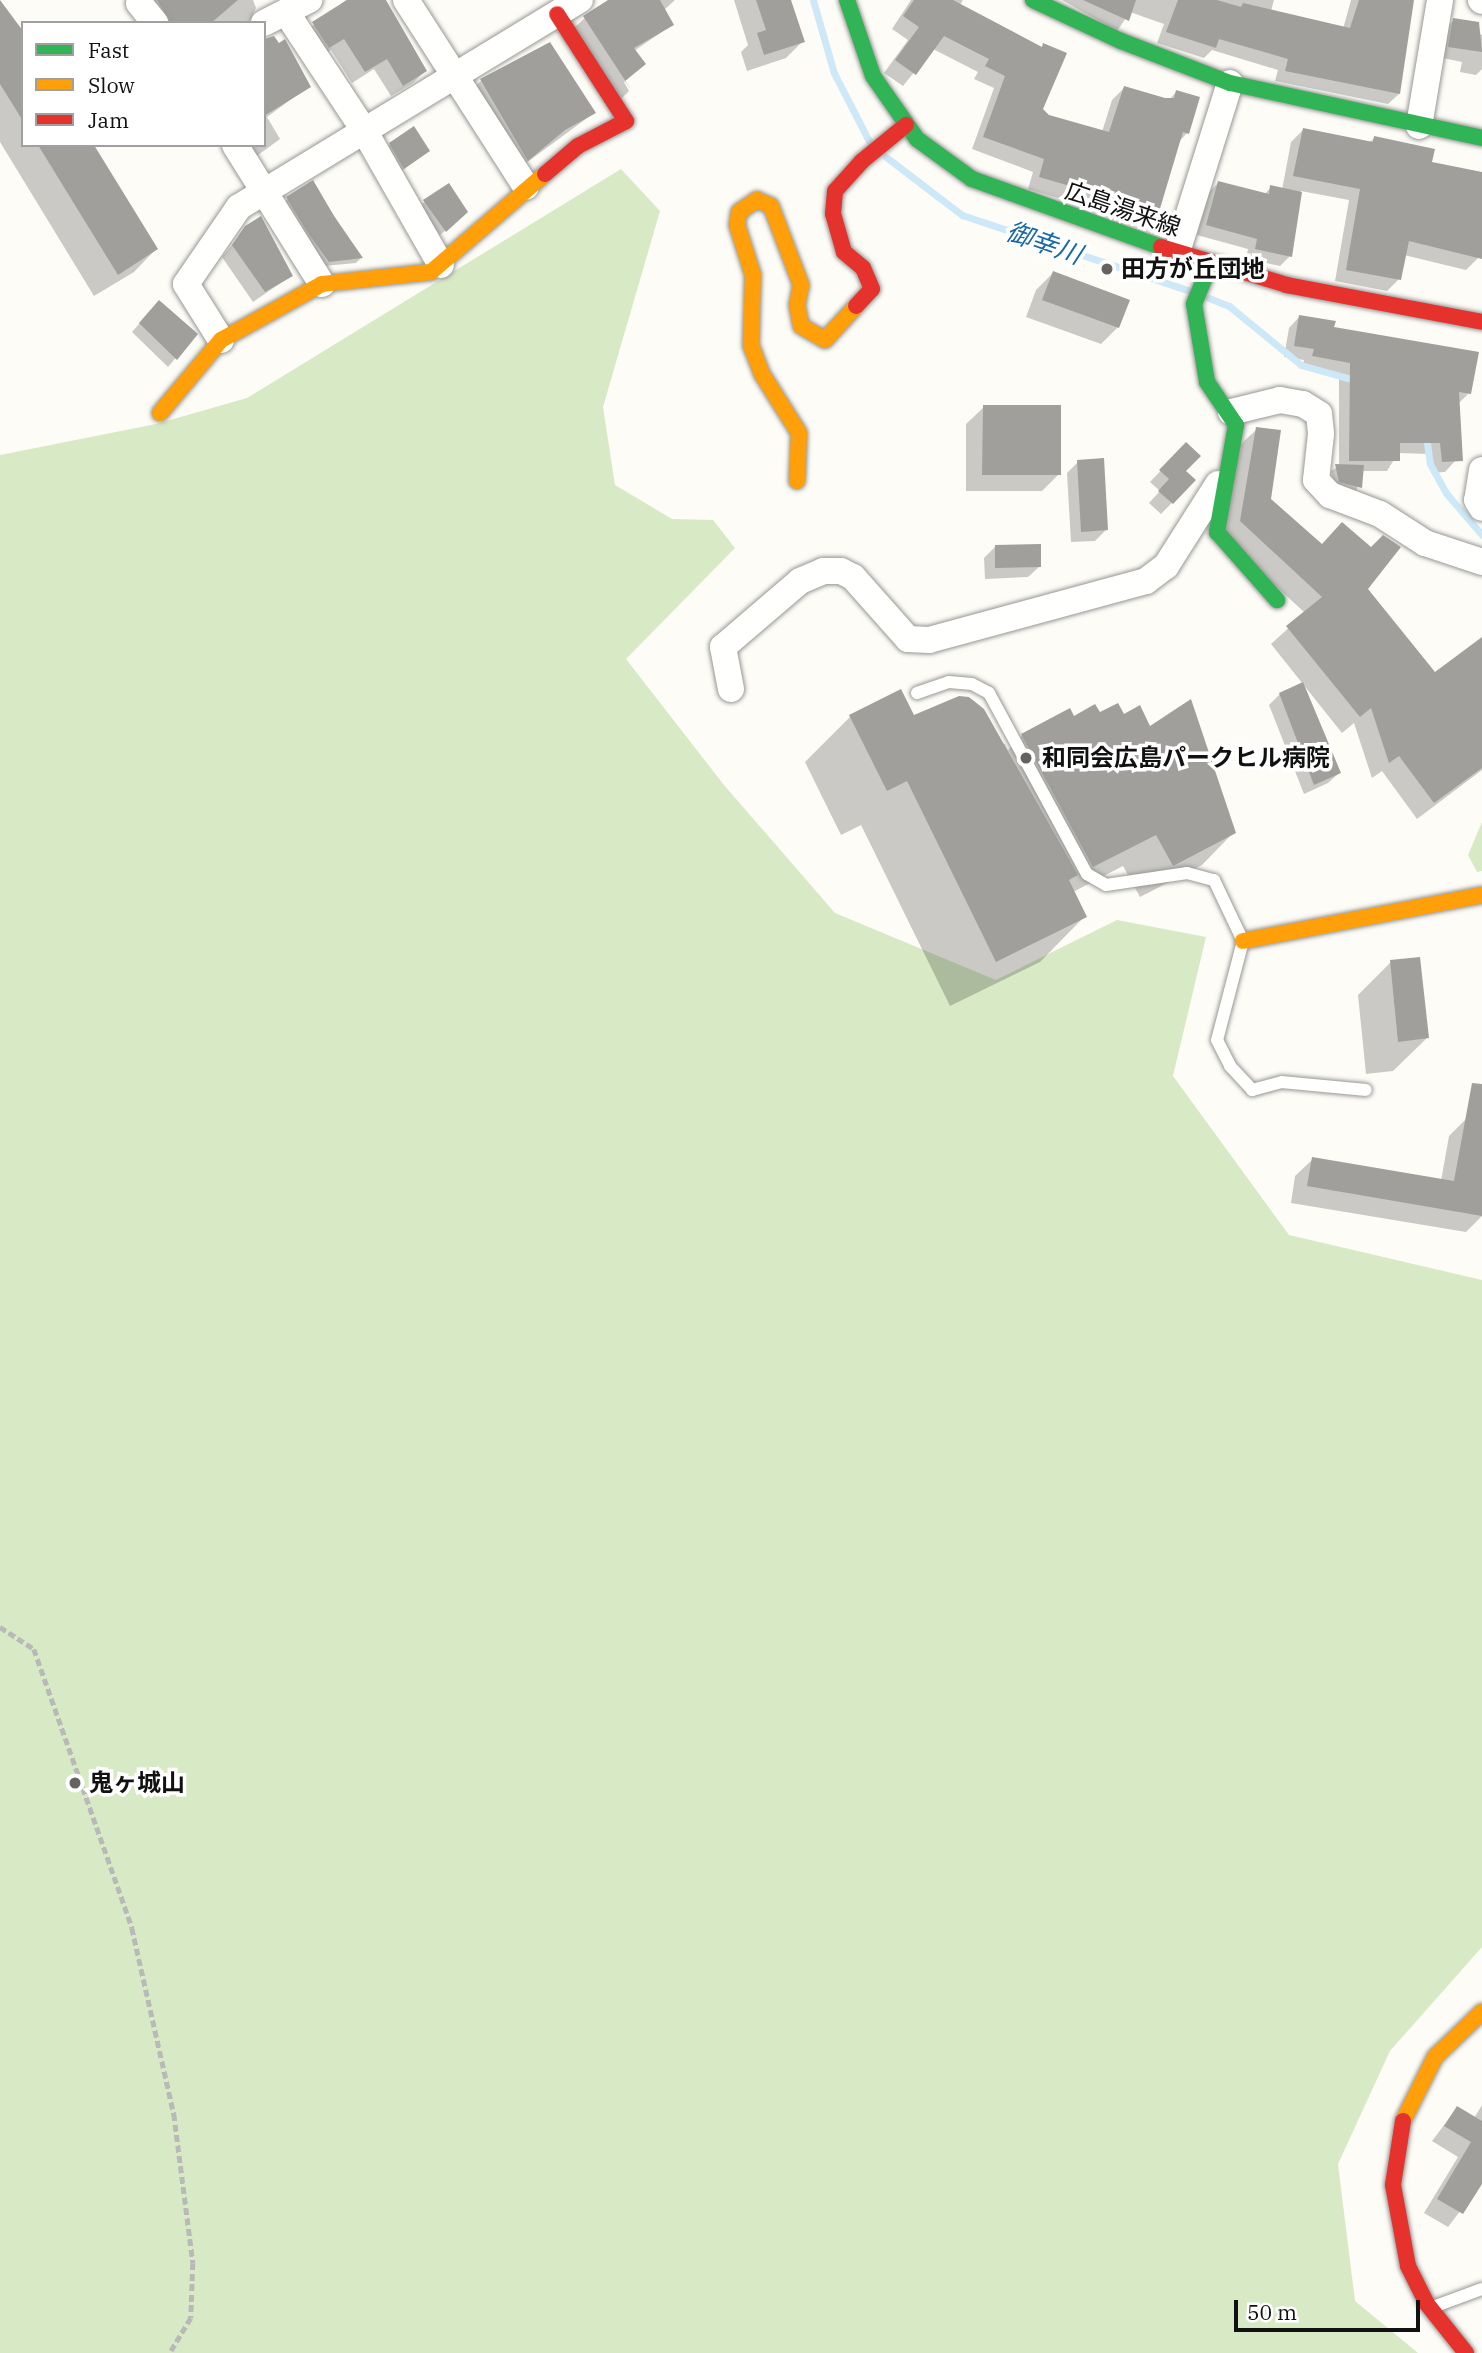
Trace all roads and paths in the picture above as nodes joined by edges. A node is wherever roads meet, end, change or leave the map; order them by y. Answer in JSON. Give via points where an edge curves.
{"nodes":[{"id":1,"x":406,"y":0,"type":"edge"},
{"id":2,"x":580,"y":0,"type":"edge"},
{"id":3,"x":847,"y":0,"type":"edge"},
{"id":4,"x":1033,"y":0,"type":"edge"},
{"id":5,"x":1440,"y":0,"type":"edge"},
{"id":6,"x":286,"y":12,"type":"edge"},
{"id":7,"x":557,"y":14,"type":"junction"},
{"id":8,"x":458,"y":77,"type":"junction"},
{"id":9,"x":1230,"y":83,"type":"junction"},
{"id":10,"x":905,"y":125,"type":"junction"},
{"id":11,"x":1419,"y":126,"type":"junction"},
{"id":12,"x":365,"y":132,"type":"junction"},
{"id":13,"x":1482,"y":138,"type":"edge"},
{"id":14,"x":236,"y":147,"type":"edge"},
{"id":15,"x":526,"y":187,"type":"junction"},
{"id":16,"x":261,"y":192,"type":"junction"},
{"id":17,"x":1177,"y":252,"type":"junction"},
{"id":18,"x":441,"y":265,"type":"junction"},
{"id":19,"x":1210,"y":265,"type":"junction"},
{"id":20,"x":323,"y":284,"type":"junction"},
{"id":21,"x":1482,"y":322,"type":"edge"},
{"id":22,"x":221,"y":340,"type":"junction"},
{"id":23,"x":1231,"y":412,"type":"junction"},
{"id":24,"x":160,"y":413,"type":"dead end"},
{"id":25,"x":1482,"y":470,"type":"edge"},
{"id":26,"x":1226,"y":478,"type":"junction"},
{"id":27,"x":797,"y":481,"type":"dead end"},
{"id":28,"x":1482,"y":508,"type":"edge"},
{"id":29,"x":1482,"y":562,"type":"edge"},
{"id":30,"x":1277,"y":600,"type":"dead end"},
{"id":31,"x":731,"y":688,"type":"dead end"},
{"id":32,"x":917,"y":693,"type":"dead end"},
{"id":33,"x":1482,"y":895,"type":"edge"},
{"id":34,"x":1243,"y":941,"type":"junction"},
{"id":35,"x":1366,"y":1090,"type":"dead end"},
{"id":36,"x":0,"y":1627,"type":"edge"},
{"id":37,"x":1482,"y":2012,"type":"edge"},
{"id":38,"x":1482,"y":2289,"type":"edge"},
{"id":39,"x":1430,"y":2308,"type":"junction"},
{"id":40,"x":170,"y":2353,"type":"edge"},
{"id":41,"x":1465,"y":2353,"type":"edge"}],
"edges":[{"from":1,"to":8,"type":"street"},
{"from":2,"to":7,"type":"street"},
{"from":3,"to":10,"type":"street","name":"広島湯来線","via":[[873,76]]},
{"from":4,"to":9,"type":"street","via":[[1121,41]]},
{"from":5,"to":11,"type":"street"},
{"from":6,"to":12,"type":"street"},
{"from":7,"to":8,"type":"street"},
{"from":7,"to":15,"type":"street","via":[[626,121],[578,146]]},
{"from":8,"to":12,"type":"street"},
{"from":8,"to":15,"type":"street"},
{"from":9,"to":11,"type":"street"},
{"from":9,"to":17,"type":"street"},
{"from":10,"to":17,"type":"street","name":"広島湯来線","via":[[972,179]]},
{"from":10,"to":27,"type":"street","via":[[835,191],[833,214],[844,253],[863,268],[872,289],[825,340],[801,326],[797,304],[801,285],[771,206],[757,200],[739,212],[737,225],[753,275],[751,345],[762,374],[800,433]]},
{"from":11,"to":13,"type":"street"},
{"from":12,"to":16,"type":"street"},
{"from":12,"to":18,"type":"street"},
{"from":14,"to":16,"type":"street"},
{"from":15,"to":18,"type":"street"},
{"from":16,"to":20,"type":"street"},
{"from":16,"to":22,"type":"street","via":[[239,207],[186,284]]},
{"from":17,"to":19,"type":"street","name":"広島湯来線"},
{"from":18,"to":20,"type":"street","via":[[431,272]]},
{"from":19,"to":21,"type":"street","name":"広島湯来線","via":[[1287,285]]},
{"from":19,"to":23,"type":"street","via":[[1194,304],[1207,382],[1216,399]]},
{"from":20,"to":22,"type":"street"},
{"from":22,"to":24,"type":"street"},
{"from":23,"to":26,"type":"street","via":[[1236,425]]},
{"from":23,"to":29,"type":"street","via":[[1280,400],[1303,404],[1318,414],[1317,480],[1330,495],[1380,514],[1425,543]]},
{"from":25,"to":28,"type":"street","via":[[1477,500]]},
{"from":26,"to":30,"type":"street","via":[[1217,532]]},
{"from":26,"to":31,"type":"street","via":[[1212,488],[1200,517],[1166,566],[1146,581],[937,639],[908,639],[853,577],[841,571],[823,571],[800,581],[723,647]]},
{"from":32,"to":34,"type":"lane","via":[[949,682],[972,684],[989,694],[1087,874],[1106,885],[1187,873],[1214,880]]},
{"from":33,"to":34,"type":"street"},
{"from":34,"to":35,"type":"lane","via":[[1217,1040],[1230,1066],[1252,1090],[1282,1082]]},
{"from":36,"to":40,"type":"path","via":[[34,1649],[135,1941],[174,2113],[193,2263],[191,2318]]},
{"from":37,"to":39,"type":"street","via":[[1434,2057],[1408,2105],[1398,2139],[1393,2185],[1397,2225],[1408,2266]]},
{"from":38,"to":39,"type":"lane"},
{"from":39,"to":41,"type":"street"}]}
